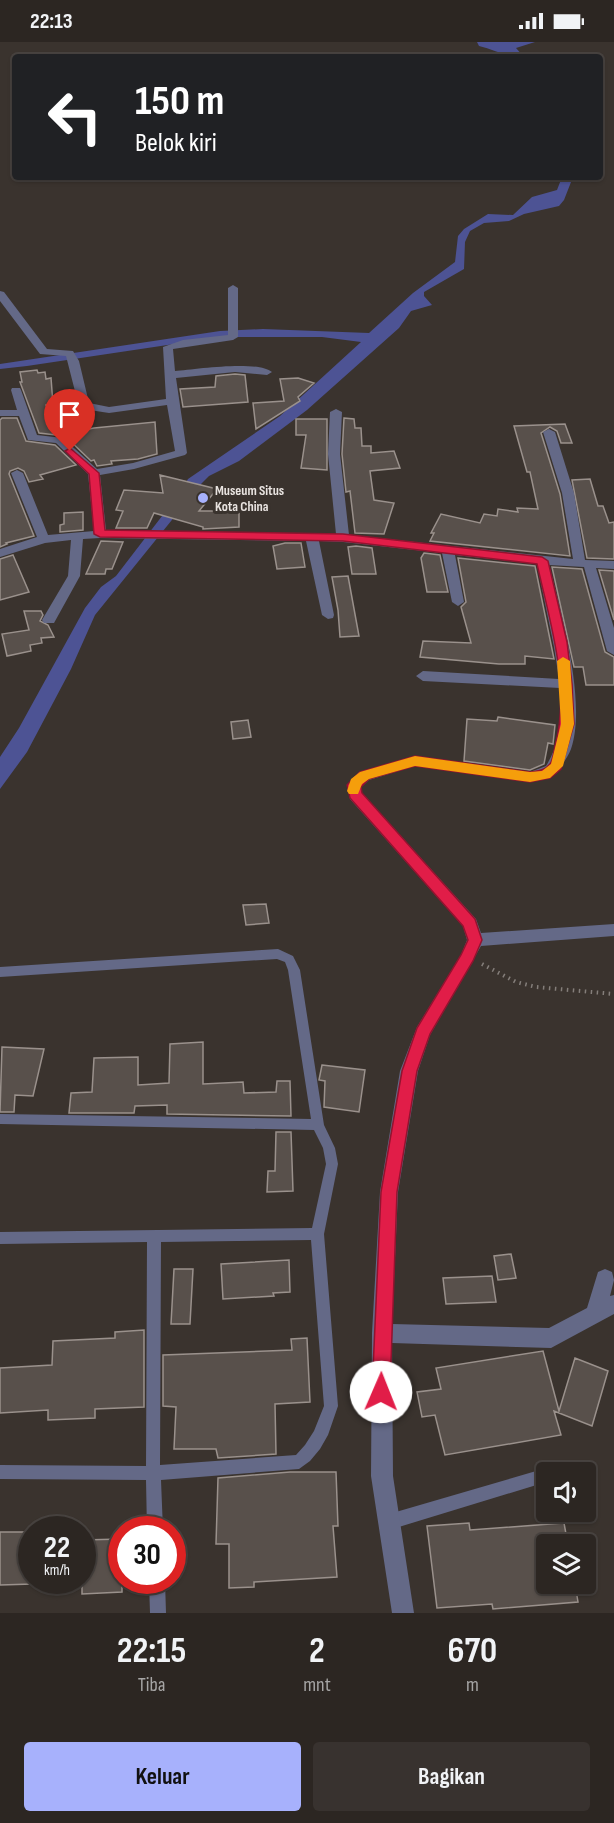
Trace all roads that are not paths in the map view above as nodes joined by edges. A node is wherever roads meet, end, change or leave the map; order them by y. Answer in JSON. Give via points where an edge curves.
{"nodes":[{"id":1,"x":233,"y":288,"type":"dead end"},
{"id":2,"x":0,"y":294,"type":"edge"},
{"id":3,"x":267,"y":372,"type":"dead end"},
{"id":4,"x":171,"y":375,"type":"junction"},
{"id":5,"x":16,"y":390,"type":"dead end"},
{"id":6,"x":172,"y":401,"type":"junction"},
{"id":7,"x":336,"y":412,"type":"dead end"},
{"id":8,"x":0,"y":413,"type":"edge"},
{"id":9,"x":23,"y":413,"type":"junction"},
{"id":10,"x":549,"y":432,"type":"dead end"},
{"id":11,"x":17,"y":473,"type":"dead end"},
{"id":12,"x":94,"y":473,"type":"junction"},
{"id":13,"x":100,"y":534,"type":"junction"},
{"id":14,"x":77,"y":536,"type":"junction"},
{"id":15,"x":312,"y":538,"type":"junction"},
{"id":16,"x":343,"y":538,"type":"junction"},
{"id":17,"x":44,"y":539,"type":"junction"},
{"id":18,"x":448,"y":550,"type":"junction"},
{"id":19,"x":0,"y":553,"type":"edge"},
{"id":20,"x":542,"y":561,"type":"junction"},
{"id":21,"x":585,"y":564,"type":"junction"},
{"id":22,"x":614,"y":565,"type":"edge"},
{"id":23,"x":458,"y":602,"type":"dead end"},
{"id":24,"x":328,"y":615,"type":"dead end"},
{"id":25,"x":49,"y":620,"type":"dead end"},
{"id":26,"x":614,"y":651,"type":"edge"},
{"id":27,"x":423,"y":675,"type":"dead end"},
{"id":28,"x":566,"y":684,"type":"junction"},
{"id":29,"x":614,"y":930,"type":"edge"},
{"id":30,"x":471,"y":948,"type":"junction"},
{"id":31,"x":0,"y":972,"type":"edge"},
{"id":32,"x":0,"y":1119,"type":"edge"},
{"id":33,"x":318,"y":1125,"type":"junction"},
{"id":34,"x":317,"y":1233,"type":"junction"},
{"id":35,"x":154,"y":1237,"type":"junction"},
{"id":36,"x":0,"y":1238,"type":"edge"},
{"id":37,"x":605,"y":1278,"type":"dead end"},
{"id":38,"x":614,"y":1304,"type":"edge"},
{"id":39,"x":596,"y":1312,"type":"junction"},
{"id":40,"x":382,"y":1333,"type":"junction"},
{"id":41,"x":0,"y":1472,"type":"edge"},
{"id":42,"x":153,"y":1473,"type":"junction"},
{"id":43,"x":536,"y":1478,"type":"edge"},
{"id":44,"x":155,"y":1516,"type":"edge"},
{"id":45,"x":389,"y":1522,"type":"junction"},
{"id":46,"x":157,"y":1594,"type":"edge"},
{"id":47,"x":158,"y":1613,"type":"edge"},
{"id":48,"x":403,"y":1613,"type":"edge"}],
"edges":[{"from":1,"to":4,"type":"street","via":[[233,333],[169,346]]},
{"from":2,"to":6,"type":"street","via":[[44,352],[72,357],[87,407],[109,410]]},
{"from":3,"to":4,"type":"street","via":[[235,369]]},
{"from":4,"to":6,"type":"street"},
{"from":5,"to":9,"type":"street"},
{"from":6,"to":12,"type":"street","via":[[181,453]]},
{"from":7,"to":16,"type":"street","via":[[334,454]]},
{"from":8,"to":9,"type":"street"},
{"from":9,"to":12,"type":"street","via":[[32,438],[59,440]]},
{"from":10,"to":21,"type":"street"},
{"from":11,"to":17,"type":"street"},
{"from":12,"to":13,"type":"street"},
{"from":13,"to":14,"type":"street"},
{"from":13,"to":15,"type":"street"},
{"from":14,"to":17,"type":"street"},
{"from":14,"to":25,"type":"street","via":[[74,576]]},
{"from":15,"to":16,"type":"street"},
{"from":15,"to":24,"type":"street"},
{"from":16,"to":18,"type":"street"},
{"from":17,"to":19,"type":"street"},
{"from":18,"to":20,"type":"street"},
{"from":18,"to":23,"type":"street"},
{"from":20,"to":21,"type":"street"},
{"from":20,"to":28,"type":"street","via":[[561,642]]},
{"from":21,"to":22,"type":"street"},
{"from":21,"to":26,"type":"street"},
{"from":27,"to":28,"type":"street"},
{"from":28,"to":30,"type":"street","via":[[565,741],[557,766],[546,775],[530,777],[415,761],[364,776],[354,785],[355,795],[470,923]]},
{"from":29,"to":30,"type":"street"},
{"from":30,"to":40,"type":"street","via":[[423,1032],[410,1071],[389,1192]]},
{"from":31,"to":33,"type":"lane","via":[[284,956],[294,970]]},
{"from":32,"to":33,"type":"lane"},
{"from":33,"to":34,"type":"lane","via":[[332,1164]]},
{"from":34,"to":35,"type":"lane"},
{"from":34,"to":42,"type":"lane","via":[[331,1406],[324,1431],[299,1462]]},
{"from":35,"to":36,"type":"lane"},
{"from":35,"to":42,"type":"lane"},
{"from":37,"to":39,"type":"street"},
{"from":38,"to":39,"type":"street"},
{"from":39,"to":40,"type":"street","via":[[551,1338]]},
{"from":40,"to":45,"type":"street","via":[[382,1476]]},
{"from":41,"to":42,"type":"lane"},
{"from":42,"to":44,"type":"lane"},
{"from":43,"to":45,"type":"lane"},
{"from":45,"to":48,"type":"street"},
{"from":46,"to":47,"type":"lane"}]}
